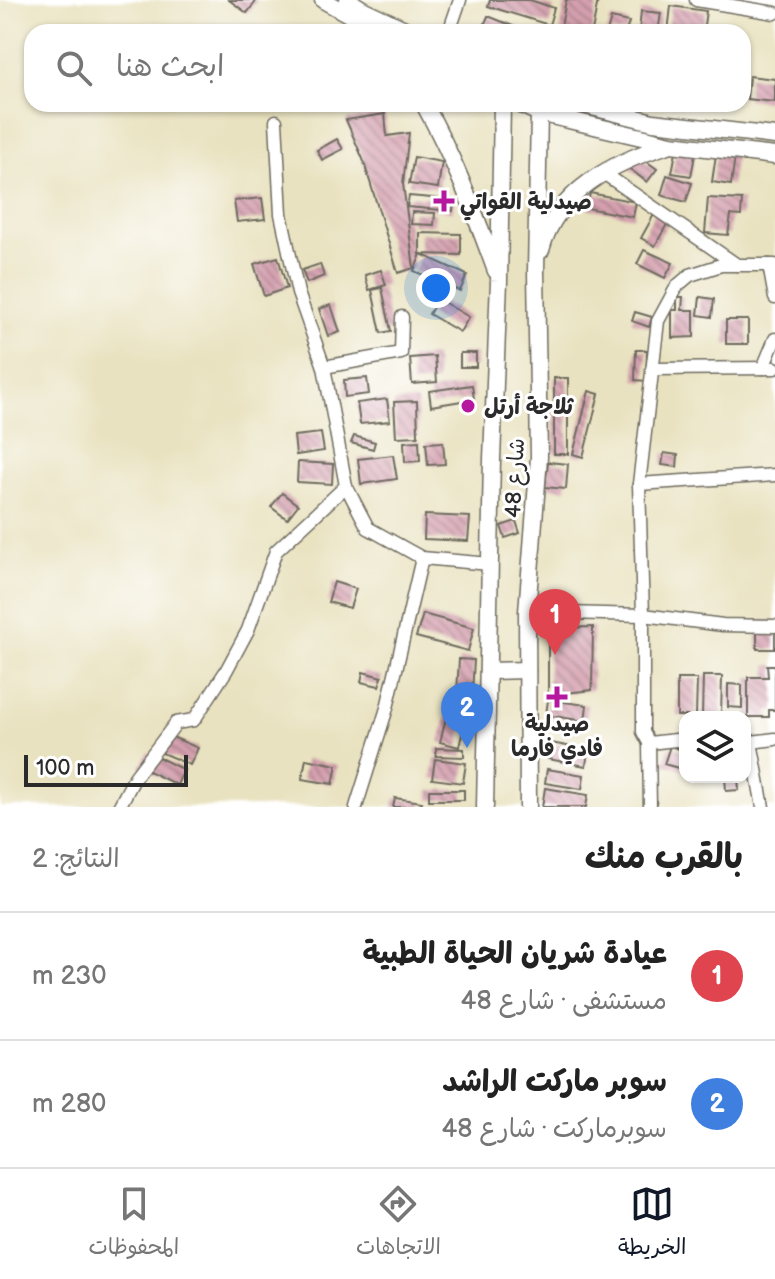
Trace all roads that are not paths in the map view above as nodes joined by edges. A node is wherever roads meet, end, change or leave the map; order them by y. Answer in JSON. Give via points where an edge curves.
{"nodes":[{"id":1,"x":323,"y":0,"type":"edge"},
{"id":2,"x":348,"y":0,"type":"edge"},
{"id":3,"x":460,"y":0,"type":"edge"},
{"id":4,"x":696,"y":0,"type":"edge"},
{"id":5,"x":729,"y":3,"type":"edge"},
{"id":6,"x":775,"y":13,"type":"edge"},
{"id":7,"x":365,"y":24,"type":"edge"},
{"id":8,"x":394,"y":24,"type":"edge"},
{"id":9,"x":452,"y":24,"type":"edge"},
{"id":10,"x":429,"y":112,"type":"edge"},
{"id":11,"x":502,"y":112,"type":"edge"},
{"id":12,"x":540,"y":112,"type":"edge"},
{"id":13,"x":555,"y":112,"type":"edge"},
{"id":14,"x":612,"y":112,"type":"edge"},
{"id":15,"x":276,"y":121,"type":"dead end"},
{"id":16,"x":775,"y":136,"type":"edge"},
{"id":17,"x":671,"y":144,"type":"junction"},
{"id":18,"x":775,"y":156,"type":"edge"},
{"id":19,"x":602,"y":172,"type":"junction"},
{"id":20,"x":737,"y":265,"type":"junction"},
{"id":21,"x":772,"y":265,"type":"edge"},
{"id":22,"x":536,"y":271,"type":"junction"},
{"id":23,"x":499,"y":281,"type":"junction"},
{"id":24,"x":775,"y":298,"type":"edge"},
{"id":25,"x":402,"y":317,"type":"dead end"},
{"id":26,"x":775,"y":339,"type":"edge"},
{"id":27,"x":324,"y":367,"type":"junction"},
{"id":28,"x":769,"y":368,"type":"edge"},
{"id":29,"x":652,"y":369,"type":"junction"},
{"id":30,"x":775,"y":475,"type":"edge"},
{"id":31,"x":639,"y":484,"type":"junction"},
{"id":32,"x":346,"y":486,"type":"junction"},
{"id":33,"x":422,"y":558,"type":"junction"},
{"id":34,"x":490,"y":564,"type":"junction"},
{"id":35,"x":527,"y":612,"type":"junction"},
{"id":36,"x":643,"y":615,"type":"junction"},
{"id":37,"x":775,"y":626,"type":"edge"},
{"id":38,"x":527,"y":670,"type":"junction"},
{"id":39,"x":488,"y":671,"type":"junction"},
{"id":40,"x":775,"y":739,"type":"edge"},
{"id":41,"x":679,"y":740,"type":"edge"},
{"id":42,"x":751,"y":742,"type":"edge"},
{"id":43,"x":649,"y":743,"type":"junction"},
{"id":44,"x":751,"y":755,"type":"edge"},
{"id":45,"x":119,"y":807,"type":"edge"},
{"id":46,"x":356,"y":807,"type":"edge"},
{"id":47,"x":485,"y":807,"type":"edge"},
{"id":48,"x":528,"y":807,"type":"edge"},
{"id":49,"x":650,"y":807,"type":"edge"},
{"id":50,"x":763,"y":807,"type":"edge"}],
"edges":[{"from":1,"to":7,"type":"main road"},
{"from":2,"to":8,"type":"main road"},
{"from":3,"to":9,"type":"street"},
{"from":4,"to":5,"type":"street"},
{"from":5,"to":6,"type":"street"},
{"from":10,"to":23,"type":"main road","via":[[470,200]]},
{"from":11,"to":23,"type":"main road","name":"شارع 48"},
{"from":12,"to":22,"type":"main road","name":"شارع 48"},
{"from":13,"to":17,"type":"main road"},
{"from":14,"to":16,"type":"main road"},
{"from":15,"to":27,"type":"street","via":[[281,214],[298,293]]},
{"from":17,"to":18,"type":"main road"},
{"from":17,"to":19,"type":"main road"},
{"from":19,"to":20,"type":"street"},
{"from":19,"to":22,"type":"main road","via":[[553,220]]},
{"from":20,"to":21,"type":"street"},
{"from":20,"to":29,"type":"street","via":[[701,271],[677,286],[658,321]]},
{"from":21,"to":24,"type":"street"},
{"from":22,"to":35,"type":"main road","name":"شارع 48","via":[[539,457]]},
{"from":23,"to":34,"type":"main road","name":"شارع 48"},
{"from":25,"to":27,"type":"street","via":[[401,353]]},
{"from":26,"to":28,"type":"street"},
{"from":27,"to":32,"type":"street"},
{"from":28,"to":29,"type":"street"},
{"from":29,"to":31,"type":"street"},
{"from":30,"to":31,"type":"street"},
{"from":31,"to":36,"type":"street"},
{"from":32,"to":33,"type":"street","via":[[368,528]]},
{"from":32,"to":45,"type":"street","via":[[276,551],[248,630],[226,671],[194,720],[176,723]]},
{"from":33,"to":34,"type":"street"},
{"from":33,"to":46,"type":"street","via":[[387,708]]},
{"from":34,"to":39,"type":"main road","name":"شارع 48"},
{"from":35,"to":36,"type":"street"},
{"from":35,"to":38,"type":"main road","name":"شارع 48"},
{"from":36,"to":37,"type":"street"},
{"from":36,"to":43,"type":"street","via":[[643,732]]},
{"from":38,"to":39,"type":"main road"},
{"from":38,"to":48,"type":"main road","name":"شارع 48"},
{"from":39,"to":47,"type":"main road","name":"شارع 48"},
{"from":40,"to":42,"type":"street"},
{"from":41,"to":43,"type":"street"},
{"from":43,"to":49,"type":"street"},
{"from":44,"to":50,"type":"street"}]}
